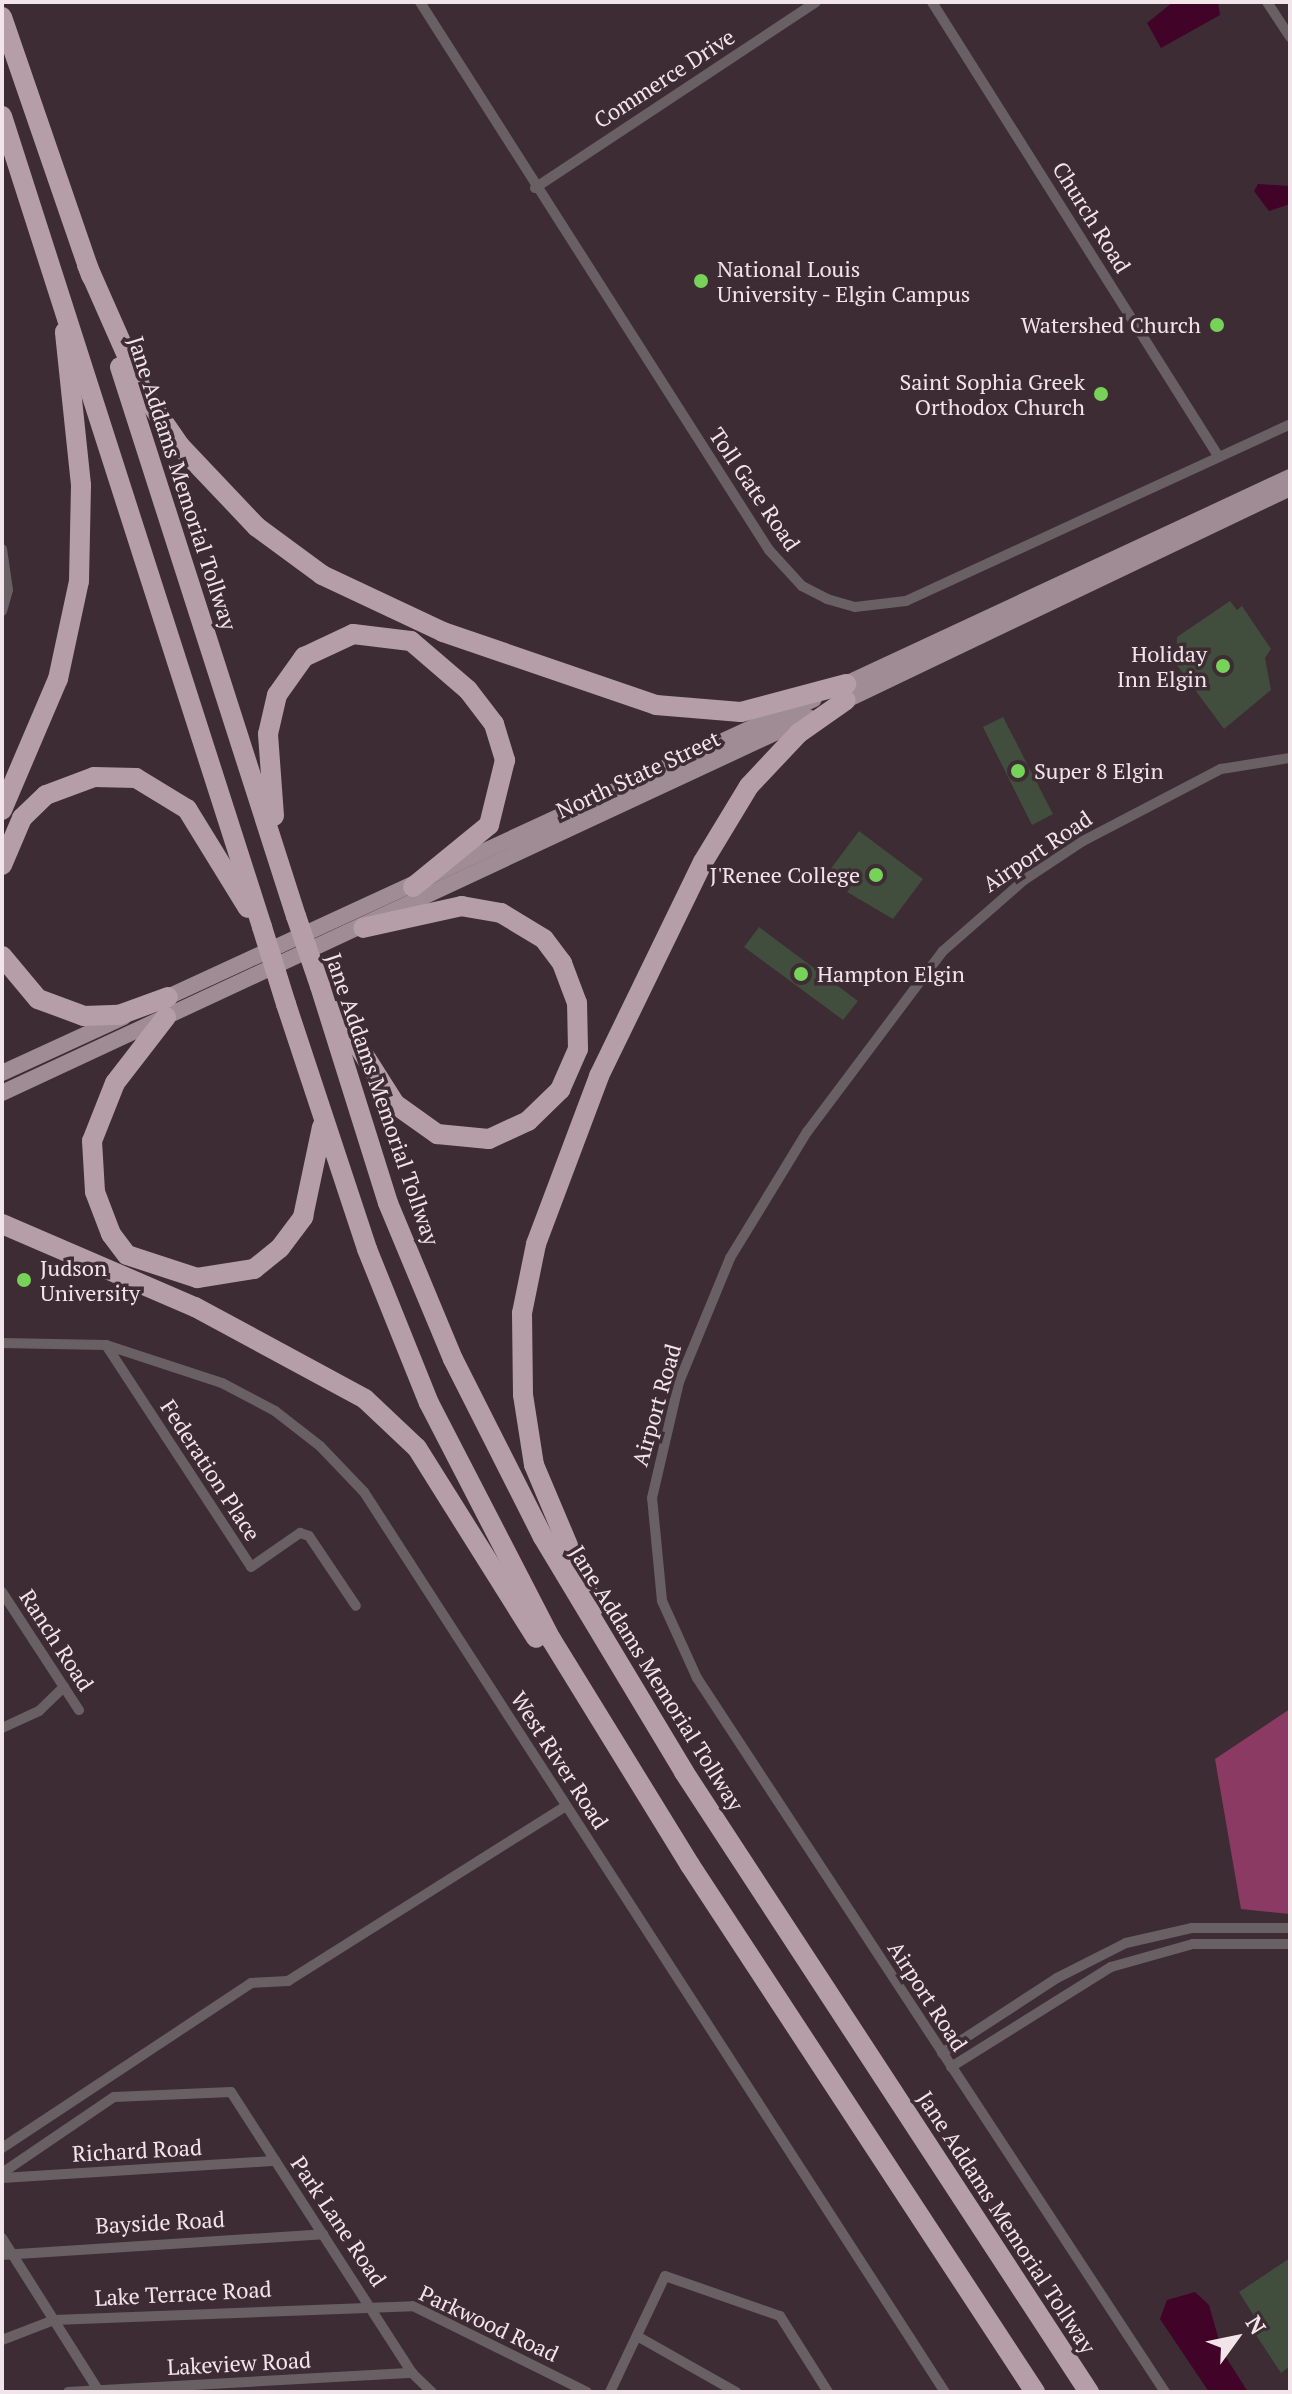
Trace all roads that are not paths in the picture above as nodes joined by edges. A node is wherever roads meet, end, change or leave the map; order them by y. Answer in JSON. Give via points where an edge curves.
{"nodes":[{"id":1,"x":420,"y":2,"type":"edge"},
{"id":2,"x":816,"y":2,"type":"edge"},
{"id":3,"x":932,"y":2,"type":"edge"},
{"id":4,"x":1267,"y":2,"type":"edge"},
{"id":5,"x":2,"y":17,"type":"edge"},
{"id":6,"x":1290,"y":37,"type":"edge"},
{"id":7,"x":2,"y":116,"type":"edge"},
{"id":8,"x":535,"y":188,"type":"junction"},
{"id":9,"x":87,"y":265,"type":"junction"},
{"id":10,"x":60,"y":292,"type":"junction"},
{"id":11,"x":1290,"y":424,"type":"edge"},
{"id":12,"x":1217,"y":454,"type":"junction"},
{"id":13,"x":1290,"y":477,"type":"edge"},
{"id":14,"x":1290,"y":488,"type":"edge"},
{"id":15,"x":2,"y":549,"type":"edge"},
{"id":16,"x":2,"y":611,"type":"edge"},
{"id":17,"x":846,"y":692,"type":"junction"},
{"id":18,"x":1290,"y":758,"type":"edge"},
{"id":19,"x":2,"y":810,"type":"edge"},
{"id":20,"x":279,"y":860,"type":"junction"},
{"id":21,"x":2,"y":865,"type":"edge"},
{"id":22,"x":413,"y":887,"type":"junction"},
{"id":23,"x":262,"y":927,"type":"junction"},
{"id":24,"x":363,"y":928,"type":"junction"},
{"id":25,"x":2,"y":956,"type":"edge"},
{"id":26,"x":320,"y":986,"type":"junction"},
{"id":27,"x":167,"y":1007,"type":"junction"},
{"id":28,"x":2,"y":1073,"type":"edge"},
{"id":29,"x":2,"y":1093,"type":"edge"},
{"id":30,"x":323,"y":1119,"type":"junction"},
{"id":31,"x":2,"y":1224,"type":"edge"},
{"id":32,"x":2,"y":1343,"type":"edge"},
{"id":33,"x":106,"y":1345,"type":"junction"},
{"id":34,"x":2,"y":1592,"type":"edge"},
{"id":35,"x":356,"y":1606,"type":"dead end"},
{"id":36,"x":612,"y":1656,"type":"junction"},
{"id":37,"x":64,"y":1687,"type":"junction"},
{"id":38,"x":79,"y":1710,"type":"dead end"},
{"id":39,"x":2,"y":1728,"type":"edge"},
{"id":40,"x":650,"y":1803,"type":"junction"},
{"id":41,"x":566,"y":1806,"type":"junction"},
{"id":42,"x":1290,"y":1928,"type":"edge"},
{"id":43,"x":1178,"y":1930,"type":"junction"},
{"id":44,"x":1290,"y":1944,"type":"edge"},
{"id":45,"x":1181,"y":1946,"type":"junction"},
{"id":46,"x":942,"y":2053,"type":"junction"},
{"id":47,"x":951,"y":2067,"type":"junction"},
{"id":48,"x":2,"y":2148,"type":"edge"},
{"id":49,"x":275,"y":2161,"type":"junction"},
{"id":50,"x":2,"y":2175,"type":"edge"},
{"id":51,"x":323,"y":2234,"type":"junction"},
{"id":52,"x":2,"y":2238,"type":"edge"},
{"id":53,"x":6,"y":2253,"type":"edge"},
{"id":54,"x":371,"y":2304,"type":"junction"},
{"id":55,"x":54,"y":2320,"type":"junction"},
{"id":56,"x":637,"y":2336,"type":"junction"},
{"id":57,"x":2,"y":2340,"type":"edge"},
{"id":58,"x":412,"y":2373,"type":"junction"},
{"id":59,"x":97,"y":2388,"type":"junction"},
{"id":60,"x":68,"y":2392,"type":"edge"},
{"id":61,"x":432,"y":2392,"type":"edge"},
{"id":62,"x":587,"y":2392,"type":"edge"},
{"id":63,"x":610,"y":2392,"type":"edge"},
{"id":64,"x":736,"y":2392,"type":"edge"},
{"id":65,"x":828,"y":2392,"type":"edge"},
{"id":66,"x":945,"y":2392,"type":"edge"},
{"id":67,"x":1035,"y":2392,"type":"edge"},
{"id":68,"x":1089,"y":2392,"type":"edge"},
{"id":69,"x":1165,"y":2392,"type":"edge"}],
"edges":[{"from":1,"to":8,"type":"street","name":"Toll Gate Road"},
{"from":2,"to":8,"type":"street","name":"Commerce Drive"},
{"from":3,"to":12,"type":"street","name":"Church Road"},
{"from":4,"to":6,"type":"street"},
{"from":5,"to":9,"type":"highway","name":"Jane Addams Memorial Tollway"},
{"from":7,"to":10,"type":"highway"},
{"from":8,"to":12,"type":"street","name":"Toll Gate Road","via":[[769,550],[802,586],[827,599],[855,607],[906,601]]},
{"from":9,"to":17,"type":"highway","via":[[144,394],[180,446],[257,527],[322,575],[443,632],[656,705],[741,712]]},
{"from":9,"to":20,"type":"highway","name":"Jane Addams Memorial Tollway"},
{"from":10,"to":19,"type":"highway","via":[[81,485],[79,581],[58,679]]},
{"from":10,"to":23,"type":"highway"},
{"from":11,"to":12,"type":"street","name":"Toll Gate Road"},
{"from":13,"to":17,"type":"main road","name":"North State Street"},
{"from":14,"to":17,"type":"main road","name":"North State Street"},
{"from":15,"to":16,"type":"street","via":[[8,590]]},
{"from":17,"to":22,"type":"main road","name":"North State Street"},
{"from":17,"to":24,"type":"main road","name":"North State Street"},
{"from":17,"to":36,"type":"highway","via":[[749,786],[703,862],[599,1076],[536,1244],[522,1313],[523,1395],[534,1465]]},
{"from":18,"to":46,"type":"street","name":"Airport Road","via":[[1221,769],[1083,841],[1024,880],[943,951],[769,1188],[705,1313],[662,1444],[651,1532],[672,1631]]},
{"from":20,"to":22,"type":"highway","via":[[268,734],[277,695],[304,657],[329,643],[353,634],[390,634],[441,661],[468,690],[494,724],[505,760],[489,825]]},
{"from":20,"to":26,"type":"highway","name":"Jane Addams Memorial Tollway","bridge":true},
{"from":21,"to":23,"type":"highway","via":[[22,818],[46,795],[94,777],[136,778],[187,809]]},
{"from":22,"to":27,"type":"main road","name":"North State Street"},
{"from":23,"to":30,"type":"highway","bridge":true},
{"from":24,"to":26,"type":"highway","via":[[462,906],[501,913],[544,939],[577,1003],[578,1049],[560,1090],[528,1121],[489,1139],[437,1134],[395,1104]]},
{"from":24,"to":27,"type":"main road","name":"North State Street"},
{"from":25,"to":27,"type":"highway","via":[[26,990],[84,1016]]},
{"from":26,"to":36,"type":"highway","name":"Jane Addams Memorial Tollway","via":[[388,1203],[453,1359]]},
{"from":27,"to":28,"type":"main road","name":"North State Street"},
{"from":27,"to":29,"type":"main road","name":"North State Street"},
{"from":27,"to":30,"type":"highway","via":[[115,1083],[92,1141],[95,1192],[111,1234],[127,1255],[212,1279],[245,1274],[266,1261],[292,1235],[309,1201]]},
{"from":30,"to":40,"type":"highway","via":[[429,1403],[551,1639]]},
{"from":31,"to":40,"type":"highway","via":[[195,1307],[365,1399],[417,1448],[584,1717]]},
{"from":32,"to":33,"type":"street","name":"West River Road"},
{"from":33,"to":35,"type":"street","name":"Federation Place","via":[[251,1567],[300,1533],[309,1536]]},
{"from":33,"to":41,"type":"street","name":"West River Road","via":[[222,1383],[275,1411],[320,1446],[364,1492]]},
{"from":34,"to":37,"type":"street","name":"Ranch Road"},
{"from":36,"to":68,"type":"highway","name":"Jane Addams Memorial Tollway"},
{"from":37,"to":38,"type":"street","name":"Ranch Road"},
{"from":37,"to":39,"type":"street","via":[[39,1711]]},
{"from":40,"to":67,"type":"highway"},
{"from":41,"to":48,"type":"street","via":[[288,1981],[251,1983]]},
{"from":41,"to":66,"type":"street","name":"West River Road"},
{"from":42,"to":43,"type":"street"},
{"from":43,"to":45,"type":"street"},
{"from":43,"to":46,"type":"street","via":[[1089,1960]]},
{"from":44,"to":45,"type":"street"},
{"from":45,"to":47,"type":"street","via":[[1111,1967]]},
{"from":46,"to":47,"type":"street","name":"Airport Road"},
{"from":47,"to":69,"type":"street","name":"Airport Road"},
{"from":49,"to":50,"type":"street","name":"Richard Road"},
{"from":49,"to":50,"type":"street","name":"Park Lane Road","via":[[231,2092],[114,2097]]},
{"from":49,"to":51,"type":"street","name":"Park Lane Road"},
{"from":51,"to":53,"type":"street","name":"Bayside Road"},
{"from":51,"to":54,"type":"street","name":"Park Lane Road"},
{"from":52,"to":53,"type":"street"},
{"from":53,"to":55,"type":"street"},
{"from":54,"to":55,"type":"street","name":"Lake Terrace Road"},
{"from":54,"to":58,"type":"street","name":"Park Lane Road"},
{"from":54,"to":62,"type":"street","name":"Parkwood Road","via":[[413,2306]]},
{"from":55,"to":57,"type":"street","name":"Lake Terrace Road"},
{"from":55,"to":59,"type":"street"},
{"from":56,"to":63,"type":"street"},
{"from":56,"to":64,"type":"street"},
{"from":56,"to":65,"type":"street","via":[[665,2276],[780,2316]]},
{"from":58,"to":59,"type":"street","name":"Lakeview Road"},
{"from":58,"to":61,"type":"street","name":"Park Lane Road"},
{"from":59,"to":60,"type":"street","name":"Lakeview Road"}]}
